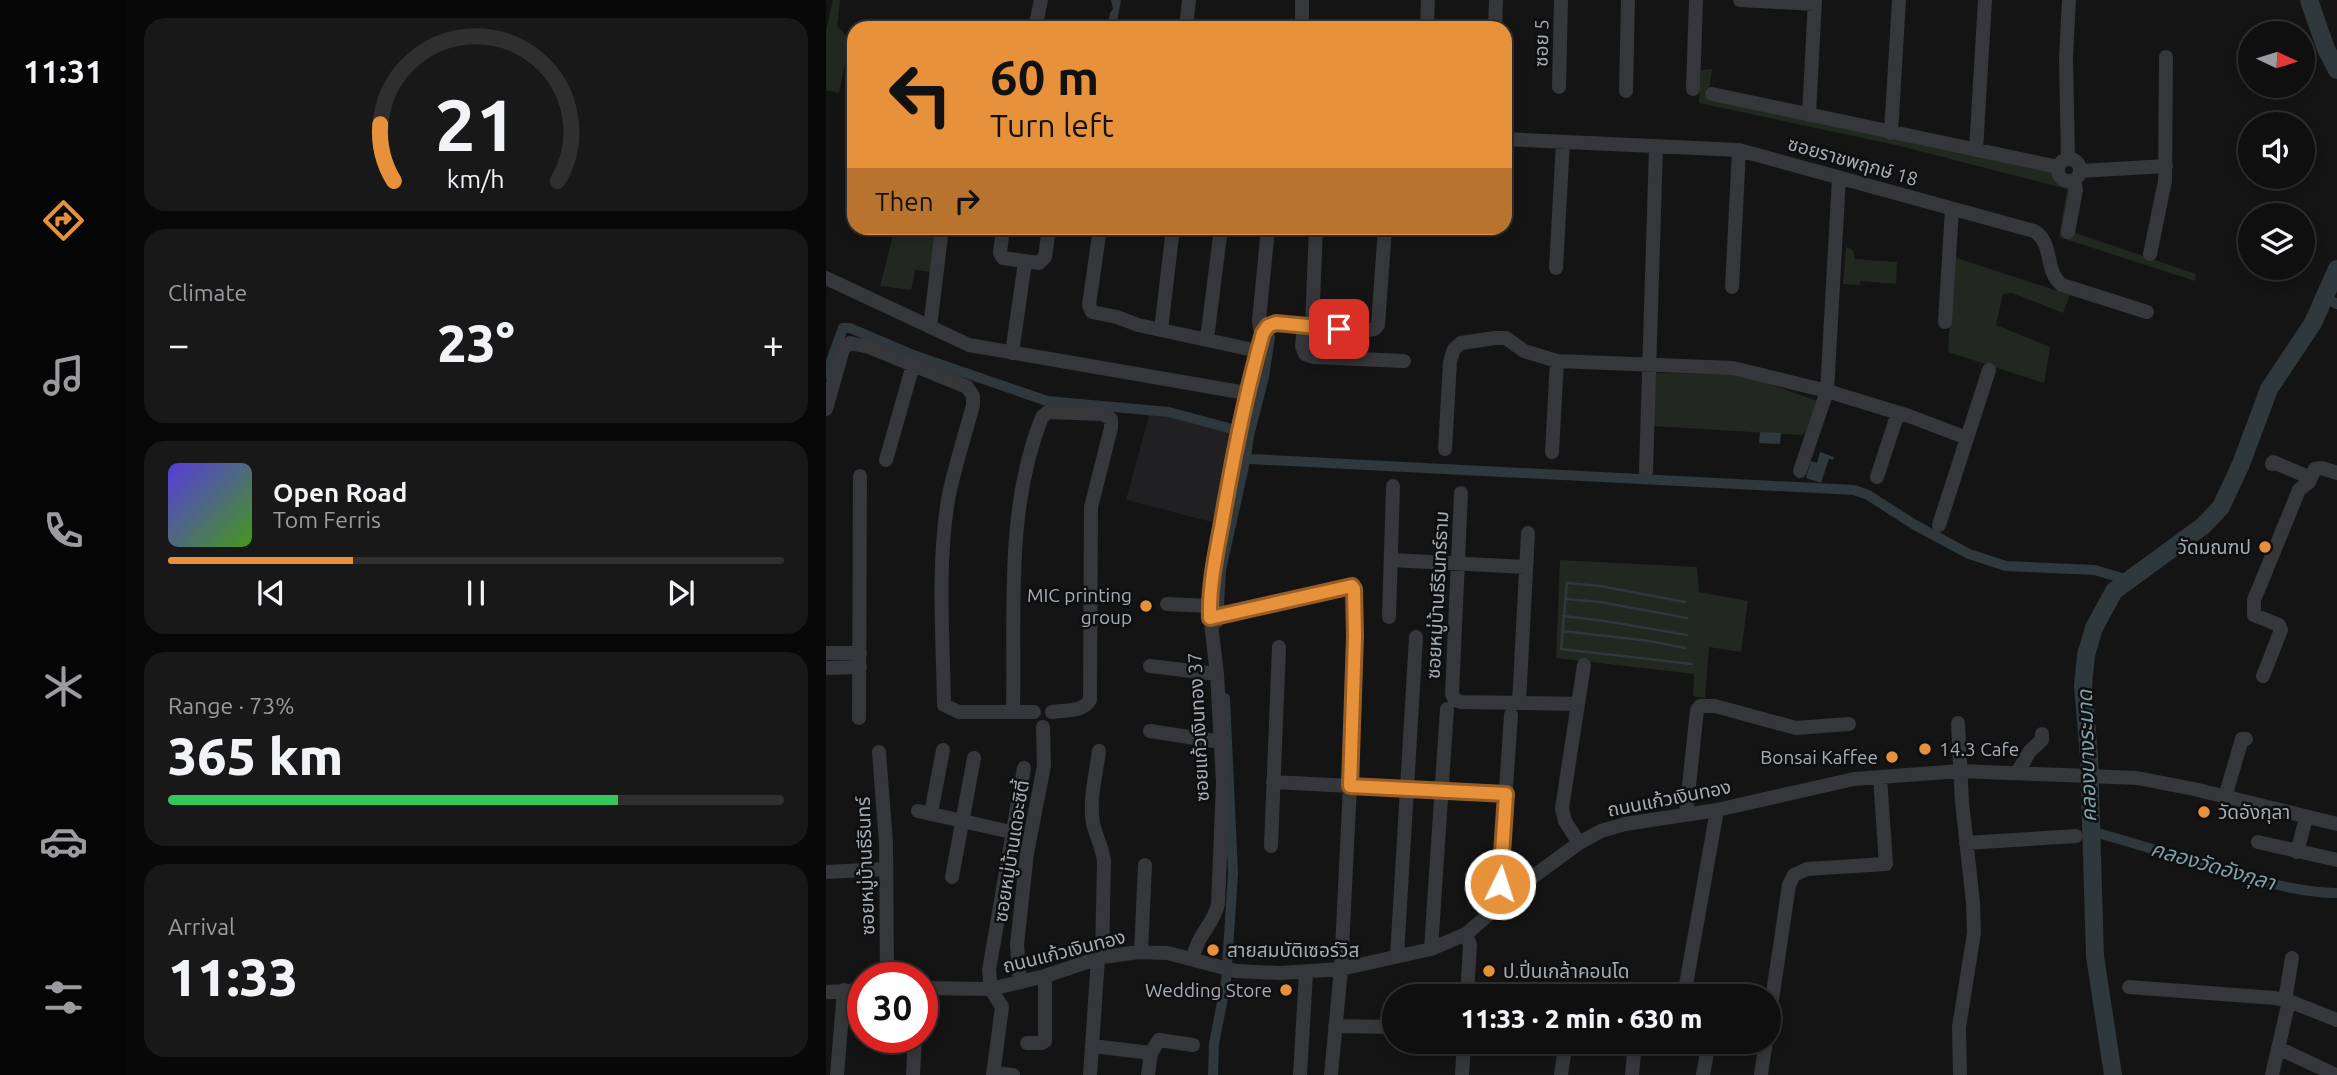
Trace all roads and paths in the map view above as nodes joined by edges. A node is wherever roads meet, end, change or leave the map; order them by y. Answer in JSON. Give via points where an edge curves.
{"nodes":[{"id":1,"x":1041,"y":0,"type":"edge"},
{"id":2,"x":1189,"y":0,"type":"edge"},
{"id":3,"x":1302,"y":0,"type":"edge"},
{"id":4,"x":1428,"y":0,"type":"edge"},
{"id":5,"x":1496,"y":0,"type":"edge"},
{"id":6,"x":1561,"y":0,"type":"edge"},
{"id":7,"x":1628,"y":0,"type":"edge"},
{"id":8,"x":1696,"y":0,"type":"edge"},
{"id":9,"x":1740,"y":0,"type":"edge"},
{"id":10,"x":1899,"y":0,"type":"edge"},
{"id":11,"x":1985,"y":0,"type":"edge"},
{"id":12,"x":2069,"y":0,"type":"edge"},
{"id":13,"x":1815,"y":2,"type":"edge"},
{"id":14,"x":1036,"y":21,"type":"edge"},
{"id":15,"x":1187,"y":21,"type":"edge"},
{"id":16,"x":1302,"y":21,"type":"edge"},
{"id":17,"x":1427,"y":21,"type":"edge"},
{"id":18,"x":1495,"y":21,"type":"edge"},
{"id":19,"x":2166,"y":57,"type":"dead end"},
{"id":20,"x":1559,"y":87,"type":"dead end"},
{"id":21,"x":1693,"y":89,"type":"dead end"},
{"id":22,"x":1626,"y":91,"type":"dead end"},
{"id":23,"x":1712,"y":94,"type":"dead end"},
{"id":24,"x":1808,"y":115,"type":"junction"},
{"id":25,"x":1891,"y":133,"type":"junction"},
{"id":26,"x":1512,"y":139,"type":"edge"},
{"id":27,"x":1563,"y":142,"type":"junction"},
{"id":28,"x":1656,"y":147,"type":"junction"},
{"id":29,"x":1739,"y":150,"type":"junction"},
{"id":30,"x":1976,"y":150,"type":"junction"},
{"id":31,"x":2063,"y":163,"type":"junction"},
{"id":32,"x":2166,"y":166,"type":"junction"},
{"id":33,"x":2077,"y":176,"type":"junction"},
{"id":34,"x":1839,"y":178,"type":"junction"},
{"id":35,"x":1952,"y":209,"type":"junction"},
{"id":36,"x":2068,"y":232,"type":"dead end"},
{"id":37,"x":941,"y":235,"type":"edge"},
{"id":38,"x":1002,"y":235,"type":"edge"},
{"id":39,"x":1048,"y":235,"type":"edge"},
{"id":40,"x":1099,"y":235,"type":"edge"},
{"id":41,"x":1172,"y":235,"type":"edge"},
{"id":42,"x":1220,"y":235,"type":"edge"},
{"id":43,"x":1267,"y":235,"type":"edge"},
{"id":44,"x":1315,"y":235,"type":"edge"},
{"id":45,"x":1384,"y":235,"type":"edge"},
{"id":46,"x":2150,"y":254,"type":"dead end"},
{"id":47,"x":1025,"y":262,"type":"junction"},
{"id":48,"x":1556,"y":268,"type":"dead end"},
{"id":49,"x":826,"y":278,"type":"edge"},
{"id":50,"x":1732,"y":287,"type":"dead end"},
{"id":51,"x":2147,"y":312,"type":"dead end"},
{"id":52,"x":1945,"y":322,"type":"dead end"},
{"id":53,"x":1308,"y":326,"type":"junction"},
{"id":54,"x":930,"y":327,"type":"junction"},
{"id":55,"x":1161,"y":330,"type":"junction"},
{"id":56,"x":1263,"y":333,"type":"junction"},
{"id":57,"x":1207,"y":338,"type":"junction"},
{"id":58,"x":1258,"y":351,"type":"junction"},
{"id":59,"x":1012,"y":353,"type":"junction"},
{"id":60,"x":1404,"y":360,"type":"dead end"},
{"id":61,"x":1557,"y":361,"type":"junction"},
{"id":62,"x":1648,"y":364,"type":"junction"},
{"id":63,"x":913,"y":365,"type":"junction"},
{"id":64,"x":1989,"y":370,"type":"dead end"},
{"id":65,"x":1827,"y":391,"type":"junction"},
{"id":66,"x":1246,"y":393,"type":"junction"},
{"id":67,"x":826,"y":409,"type":"edge"},
{"id":68,"x":1898,"y":413,"type":"junction"},
{"id":69,"x":1967,"y":438,"type":"junction"},
{"id":70,"x":1445,"y":449,"type":"dead end"},
{"id":71,"x":1552,"y":452,"type":"dead end"},
{"id":72,"x":886,"y":460,"type":"dead end"},
{"id":73,"x":2272,"y":464,"type":"dead end"},
{"id":74,"x":1646,"y":471,"type":"dead end"},
{"id":75,"x":1800,"y":471,"type":"dead end"},
{"id":76,"x":2337,"y":473,"type":"edge"},
{"id":77,"x":860,"y":475,"type":"dead end"},
{"id":78,"x":1877,"y":477,"type":"dead end"},
{"id":79,"x":2311,"y":478,"type":"junction"},
{"id":80,"x":1393,"y":486,"type":"dead end"},
{"id":81,"x":1461,"y":493,"type":"dead end"},
{"id":82,"x":1939,"y":526,"type":"dead end"},
{"id":83,"x":1528,"y":533,"type":"dead end"},
{"id":84,"x":1391,"y":560,"type":"junction"},
{"id":85,"x":1458,"y":564,"type":"junction"},
{"id":86,"x":1526,"y":567,"type":"junction"},
{"id":87,"x":1167,"y":604,"type":"dead end"},
{"id":88,"x":1210,"y":614,"type":"junction"},
{"id":89,"x":1389,"y":617,"type":"dead end"},
{"id":90,"x":1416,"y":637,"type":"dead end"},
{"id":91,"x":1279,"y":647,"type":"dead end"},
{"id":92,"x":826,"y":653,"type":"edge"},
{"id":93,"x":860,"y":660,"type":"junction"},
{"id":94,"x":1584,"y":665,"type":"dead end"},
{"id":95,"x":1150,"y":666,"type":"dead end"},
{"id":96,"x":826,"y":668,"type":"edge"},
{"id":97,"x":1217,"y":674,"type":"junction"},
{"id":98,"x":2263,"y":676,"type":"dead end"},
{"id":99,"x":1578,"y":704,"type":"junction"},
{"id":100,"x":1447,"y":709,"type":"dead end"},
{"id":101,"x":1515,"y":709,"type":"junction"},
{"id":102,"x":1013,"y":712,"type":"junction"},
{"id":103,"x":1034,"y":712,"type":"junction"},
{"id":104,"x":1052,"y":712,"type":"junction"},
{"id":105,"x":859,"y":719,"type":"dead end"},
{"id":106,"x":1958,"y":723,"type":"dead end"},
{"id":107,"x":1849,"y":724,"type":"dead end"},
{"id":108,"x":1043,"y":727,"type":"junction"},
{"id":109,"x":1150,"y":731,"type":"dead end"},
{"id":110,"x":2042,"y":734,"type":"dead end"},
{"id":111,"x":2246,"y":739,"type":"dead end"},
{"id":112,"x":1221,"y":742,"type":"junction"},
{"id":113,"x":943,"y":750,"type":"dead end"},
{"id":114,"x":1099,"y":751,"type":"dead end"},
{"id":115,"x":879,"y":752,"type":"dead end"},
{"id":116,"x":974,"y":758,"type":"dead end"},
{"id":117,"x":1024,"y":768,"type":"dead end"},
{"id":118,"x":1960,"y":771,"type":"junction"},
{"id":119,"x":2017,"y":773,"type":"junction"},
{"id":120,"x":1880,"y":777,"type":"junction"},
{"id":121,"x":1273,"y":782,"type":"junction"},
{"id":122,"x":1350,"y":786,"type":"junction"},
{"id":123,"x":1407,"y":789,"type":"junction"},
{"id":124,"x":1442,"y":791,"type":"junction"},
{"id":125,"x":1506,"y":794,"type":"junction"},
{"id":126,"x":2225,"y":797,"type":"junction"},
{"id":127,"x":1717,"y":810,"type":"junction"},
{"id":128,"x":1685,"y":814,"type":"junction"},
{"id":129,"x":2306,"y":818,"type":"junction"},
{"id":130,"x":962,"y":821,"type":"junction"},
{"id":131,"x":2337,"y":824,"type":"edge"},
{"id":132,"x":1011,"y":832,"type":"junction"},
{"id":133,"x":2076,"y":836,"type":"dead end"},
{"id":134,"x":2259,"y":842,"type":"dead end"},
{"id":135,"x":1579,"y":843,"type":"junction"},
{"id":136,"x":1966,"y":843,"type":"junction"},
{"id":137,"x":1271,"y":846,"type":"dead end"},
{"id":138,"x":2297,"y":852,"type":"junction"},
{"id":139,"x":2337,"y":860,"type":"edge"},
{"id":140,"x":1145,"y":865,"type":"dead end"},
{"id":141,"x":885,"y":869,"type":"junction"},
{"id":142,"x":826,"y":872,"type":"edge"},
{"id":143,"x":952,"y":877,"type":"dead end"},
{"id":144,"x":1498,"y":906,"type":"junction"},
{"id":145,"x":1466,"y":934,"type":"junction"},
{"id":146,"x":1431,"y":949,"type":"junction"},
{"id":147,"x":1141,"y":952,"type":"junction"},
{"id":148,"x":1397,"y":956,"type":"junction"},
{"id":149,"x":1100,"y":958,"type":"junction"},
{"id":150,"x":2292,"y":958,"type":"dead end"},
{"id":151,"x":1193,"y":959,"type":"junction"},
{"id":152,"x":887,"y":962,"type":"edge"},
{"id":153,"x":1341,"y":969,"type":"junction"},
{"id":154,"x":1306,"y":973,"type":"junction"},
{"id":155,"x":1045,"y":975,"type":"junction"},
{"id":156,"x":1020,"y":982,"type":"junction"},
{"id":157,"x":1468,"y":984,"type":"edge"},
{"id":158,"x":1686,"y":984,"type":"edge"},
{"id":159,"x":1774,"y":984,"type":"edge"},
{"id":160,"x":2129,"y":986,"type":"dead end"},
{"id":161,"x":938,"y":988,"type":"edge"},
{"id":162,"x":991,"y":989,"type":"junction"},
{"id":163,"x":844,"y":990,"type":"junction"},
{"id":164,"x":847,"y":990,"type":"edge"},
{"id":165,"x":826,"y":992,"type":"edge"},
{"id":166,"x":2287,"y":1000,"type":"junction"},
{"id":167,"x":2337,"y":1020,"type":"edge"},
{"id":168,"x":1335,"y":1026,"type":"junction"},
{"id":169,"x":1382,"y":1027,"type":"edge"},
{"id":170,"x":1027,"y":1043,"type":"dead end"},
{"id":171,"x":1193,"y":1045,"type":"dead end"},
{"id":172,"x":1092,"y":1046,"type":"junction"},
{"id":173,"x":2278,"y":1048,"type":"junction"},
{"id":174,"x":914,"y":1053,"type":"edge"},
{"id":175,"x":1152,"y":1053,"type":"junction"},
{"id":176,"x":1463,"y":1054,"type":"edge"},
{"id":177,"x":1564,"y":1054,"type":"edge"},
{"id":178,"x":1634,"y":1054,"type":"edge"},
{"id":179,"x":1707,"y":1054,"type":"edge"},
{"id":180,"x":1764,"y":1054,"type":"edge"},
{"id":181,"x":993,"y":1074,"type":"edge"},
{"id":182,"x":837,"y":1075,"type":"edge"},
{"id":183,"x":913,"y":1075,"type":"edge"},
{"id":184,"x":1013,"y":1075,"type":"edge"},
{"id":185,"x":1090,"y":1075,"type":"edge"},
{"id":186,"x":1148,"y":1075,"type":"edge"},
{"id":187,"x":1300,"y":1075,"type":"edge"},
{"id":188,"x":1331,"y":1075,"type":"edge"},
{"id":189,"x":1462,"y":1075,"type":"edge"},
{"id":190,"x":1561,"y":1075,"type":"edge"},
{"id":191,"x":1632,"y":1075,"type":"edge"},
{"id":192,"x":1703,"y":1075,"type":"edge"},
{"id":193,"x":1760,"y":1075,"type":"edge"},
{"id":194,"x":1960,"y":1075,"type":"edge"},
{"id":195,"x":2272,"y":1075,"type":"edge"},
{"id":196,"x":2336,"y":1075,"type":"edge"}],
"edges":[{"from":1,"to":14,"type":"street"},
{"from":2,"to":15,"type":"street"},
{"from":3,"to":16,"type":"street"},
{"from":4,"to":17,"type":"street"},
{"from":5,"to":18,"type":"street"},
{"from":6,"to":20,"type":"street","name":"ซอย 5"},
{"from":7,"to":22,"type":"street"},
{"from":8,"to":21,"type":"street"},
{"from":9,"to":13,"type":"street"},
{"from":10,"to":25,"type":"street"},
{"from":11,"to":30,"type":"street"},
{"from":12,"to":31,"type":"street"},
{"from":13,"to":24,"type":"street"},
{"from":19,"to":32,"type":"street"},
{"from":23,"to":24,"type":"street"},
{"from":24,"to":25,"type":"street"},
{"from":25,"to":30,"type":"street"},
{"from":26,"to":27,"type":"street","name":"ซอยราชพฤกษ์ 18"},
{"from":27,"to":28,"type":"street","name":"ซอยราชพฤกษ์ 18"},
{"from":27,"to":48,"type":"street"},
{"from":28,"to":29,"type":"street","name":"ซอยราชพฤกษ์ 18"},
{"from":28,"to":62,"type":"street"},
{"from":29,"to":34,"type":"street","name":"ซอยราชพฤกษ์ 18"},
{"from":29,"to":50,"type":"street"},
{"from":30,"to":31,"type":"street"},
{"from":31,"to":33,"type":"street","via":[[2058,173],[2062,179],[2069,182]]},
{"from":32,"to":33,"type":"street"},
{"from":32,"to":46,"type":"street"},
{"from":33,"to":36,"type":"street"},
{"from":34,"to":35,"type":"street","name":"ซอยราชพฤกษ์ 18"},
{"from":34,"to":65,"type":"street"},
{"from":35,"to":51,"type":"street","name":"ซอยราชพฤกษ์ 18","via":[[2039,234],[2054,276],[2062,285]]},
{"from":35,"to":52,"type":"street"},
{"from":37,"to":54,"type":"street"},
{"from":38,"to":47,"type":"street","via":[[1001,256]]},
{"from":39,"to":47,"type":"street","via":[[1043,262]]},
{"from":40,"to":55,"type":"street","via":[[1090,310]]},
{"from":41,"to":55,"type":"street"},
{"from":42,"to":57,"type":"street"},
{"from":43,"to":56,"type":"street","name":"ซอยแก้วเงินทอง 37","via":[[1259,320]]},
{"from":44,"to":53,"type":"street"},
{"from":45,"to":53,"type":"street","via":[[1378,325],[1366,331]]},
{"from":47,"to":59,"type":"street"},
{"from":49,"to":54,"type":"street"},
{"from":53,"to":56,"type":"street","via":[[1276,323]]},
{"from":53,"to":60,"type":"street","via":[[1302,346],[1305,354],[1313,357]]},
{"from":54,"to":59,"type":"street","via":[[969,345]]},
{"from":55,"to":57,"type":"street"},
{"from":56,"to":58,"type":"street","name":"ซอยแก้วเงินทอง 37"},
{"from":57,"to":58,"type":"street"},
{"from":58,"to":66,"type":"street","name":"ซอยแก้วเงินทอง 37"},
{"from":59,"to":66,"type":"street"},
{"from":61,"to":62,"type":"street"},
{"from":61,"to":70,"type":"street","via":[[1524,351],[1506,338],[1461,343],[1450,362]]},
{"from":61,"to":71,"type":"street"},
{"from":62,"to":65,"type":"street","via":[[1733,368]]},
{"from":62,"to":74,"type":"street"},
{"from":63,"to":67,"type":"street","via":[[850,343],[843,349]]},
{"from":63,"to":72,"type":"street"},
{"from":63,"to":102,"type":"street","via":[[967,387],[974,396],[948,499],[943,573],[944,705],[959,712]]},
{"from":64,"to":69,"type":"street"},
{"from":65,"to":68,"type":"street"},
{"from":65,"to":75,"type":"street"},
{"from":66,"to":88,"type":"street","name":"ซอยแก้วเงินทอง 37","via":[[1216,554]]},
{"from":68,"to":69,"type":"street"},
{"from":68,"to":78,"type":"street"},
{"from":69,"to":82,"type":"street"},
{"from":73,"to":79,"type":"street"},
{"from":76,"to":79,"type":"street","via":[[2318,468]]},
{"from":77,"to":93,"type":"street"},
{"from":79,"to":98,"type":"street","via":[[2299,490],[2254,600],[2254,615],[2281,630]]},
{"from":80,"to":84,"type":"street"},
{"from":81,"to":85,"type":"street","name":"ซอยหมู่บ้านธีรินทร์ธาม"},
{"from":83,"to":86,"type":"street"},
{"from":84,"to":85,"type":"street"},
{"from":84,"to":89,"type":"street"},
{"from":85,"to":86,"type":"street"},
{"from":85,"to":101,"type":"street","name":"ซอยหมู่บ้านธีรินทร์ธาม","via":[[1452,694],[1461,702]]},
{"from":86,"to":101,"type":"street"},
{"from":87,"to":88,"type":"street"},
{"from":88,"to":97,"type":"street","name":"ซอยแก้วเงินทอง 37"},
{"from":88,"to":122,"type":"street","via":[[1232,615],[1353,587]]},
{"from":90,"to":123,"type":"street"},
{"from":91,"to":121,"type":"street"},
{"from":92,"to":93,"type":"street"},
{"from":93,"to":96,"type":"street"},
{"from":93,"to":105,"type":"street"},
{"from":94,"to":99,"type":"street"},
{"from":95,"to":97,"type":"street"},
{"from":97,"to":112,"type":"street","name":"ซอยแก้วเงินทอง 37"},
{"from":99,"to":101,"type":"street","name":"ซอยหมู่บ้านธีรินทร์ธาม"},
{"from":99,"to":135,"type":"street","via":[[1562,808]]},
{"from":100,"to":124,"type":"street"},
{"from":101,"to":125,"type":"street"},
{"from":102,"to":103,"type":"street"},
{"from":102,"to":104,"type":"street","via":[[1015,548],[1023,475],[1042,416],[1048,412],[1102,414],[1111,419],[1111,428],[1091,507],[1090,700],[1080,709]]},
{"from":103,"to":104,"type":"street","via":[[1045,706]]},
{"from":103,"to":108,"type":"street","name":"ซอยหมู่บ้านเดอะซิตี้","via":[[1034,722]]},
{"from":104,"to":108,"type":"street","via":[[1052,722]]},
{"from":106,"to":118,"type":"street"},
{"from":107,"to":128,"type":"street","via":[[1796,728],[1700,706]]},
{"from":108,"to":156,"type":"street","name":"ซอยหมู่บ้านเดอะซิตี้","via":[[1044,766],[1027,853],[1017,944]]},
{"from":109,"to":112,"type":"street"},
{"from":110,"to":119,"type":"street"},
{"from":111,"to":126,"type":"street","via":[[2242,739]]},
{"from":112,"to":151,"type":"street","name":"ซอยแก้วเงินทอง 37","via":[[1218,904],[1198,939]]},
{"from":113,"to":130,"type":"street","via":[[924,812]]},
{"from":114,"to":149,"type":"street","via":[[1092,809],[1104,861]]},
{"from":115,"to":141,"type":"street","name":"ซอยหมู่บ้านธีรินทร์"},
{"from":116,"to":130,"type":"street"},
{"from":117,"to":132,"type":"street"},
{"from":118,"to":119,"type":"street","name":"ถนนแก้วเงินทอง"},
{"from":118,"to":120,"type":"street","name":"ถนนแก้วเงินทอง"},
{"from":118,"to":136,"type":"street"},
{"from":119,"to":126,"type":"street","name":"ถนนแก้วเงินทอง","via":[[2137,778]]},
{"from":120,"to":127,"type":"street","name":"ถนนแก้วเงินทอง","via":[[1814,786]]},
{"from":120,"to":159,"type":"street","via":[[1886,864],[1807,869],[1794,874]]},
{"from":121,"to":122,"type":"street"},
{"from":121,"to":137,"type":"street"},
{"from":122,"to":123,"type":"street"},
{"from":122,"to":153,"type":"street"},
{"from":123,"to":124,"type":"street"},
{"from":123,"to":148,"type":"street"},
{"from":124,"to":125,"type":"street"},
{"from":124,"to":146,"type":"street"},
{"from":125,"to":144,"type":"street"},
{"from":126,"to":129,"type":"street","name":"ถนนแก้วเงินทอง"},
{"from":127,"to":128,"type":"street","name":"ถนนแก้วเงินทอง"},
{"from":127,"to":158,"type":"street"},
{"from":128,"to":135,"type":"street","name":"ถนนแก้วเงินทอง","via":[[1625,824]]},
{"from":129,"to":131,"type":"street","name":"ถนนแก้วเงินทอง"},
{"from":129,"to":138,"type":"street"},
{"from":130,"to":132,"type":"street"},
{"from":130,"to":143,"type":"street"},
{"from":132,"to":162,"type":"street","via":[[989,970]]},
{"from":133,"to":136,"type":"street"},
{"from":134,"to":138,"type":"street"},
{"from":135,"to":144,"type":"street","name":"ถนนแก้วเงินทอง"},
{"from":136,"to":194,"type":"street","via":[[1973,933],[1959,1027]]},
{"from":138,"to":139,"type":"street"},
{"from":140,"to":147,"type":"street"},
{"from":141,"to":142,"type":"street"},
{"from":141,"to":152,"type":"street","name":"ซอยหมู่บ้านธีรินทร์"},
{"from":144,"to":145,"type":"street","name":"ถนนแก้วเงินทอง"},
{"from":145,"to":146,"type":"street","name":"ถนนแก้วเงินทอง"},
{"from":145,"to":157,"type":"street","via":[[1470,945]]},
{"from":146,"to":148,"type":"street","name":"ถนนแก้วเงินทอง"},
{"from":147,"to":149,"type":"street","name":"ถนนแก้วเงินทอง"},
{"from":147,"to":151,"type":"street","name":"ถนนแก้วเงินทอง"},
{"from":148,"to":153,"type":"street","name":"ถนนแก้วเงินทอง"},
{"from":149,"to":155,"type":"street","name":"ถนนแก้วเงินทอง"},
{"from":149,"to":172,"type":"street"},
{"from":150,"to":166,"type":"street"},
{"from":151,"to":154,"type":"street","name":"ถนนแก้วเงินทอง","via":[[1236,971]]},
{"from":153,"to":154,"type":"street","name":"ถนนแก้วเงินทอง"},
{"from":153,"to":168,"type":"street"},
{"from":154,"to":187,"type":"street"},
{"from":155,"to":156,"type":"street","name":"ถนนแก้วเงินทอง"},
{"from":155,"to":170,"type":"street","via":[[1045,1041]]},
{"from":156,"to":162,"type":"street","name":"ถนนแก้วเงินทอง"},
{"from":160,"to":166,"type":"street"},
{"from":161,"to":162,"type":"street","name":"ถนนแก้วเงินทอง"},
{"from":162,"to":181,"type":"street","via":[[1002,1007]]},
{"from":163,"to":164,"type":"street"},
{"from":163,"to":165,"type":"street"},
{"from":163,"to":182,"type":"street"},
{"from":166,"to":167,"type":"street"},
{"from":166,"to":173,"type":"street"},
{"from":168,"to":169,"type":"street"},
{"from":168,"to":188,"type":"street"},
{"from":171,"to":175,"type":"street","via":[[1159,1040]]},
{"from":172,"to":175,"type":"street"},
{"from":172,"to":185,"type":"street"},
{"from":173,"to":195,"type":"street"},
{"from":173,"to":196,"type":"street"},
{"from":174,"to":183,"type":"street"},
{"from":175,"to":186,"type":"street"},
{"from":176,"to":189,"type":"street"},
{"from":177,"to":190,"type":"street"},
{"from":178,"to":191,"type":"street"},
{"from":179,"to":192,"type":"street"},
{"from":180,"to":193,"type":"street"},
{"from":181,"to":184,"type":"street"}]}
